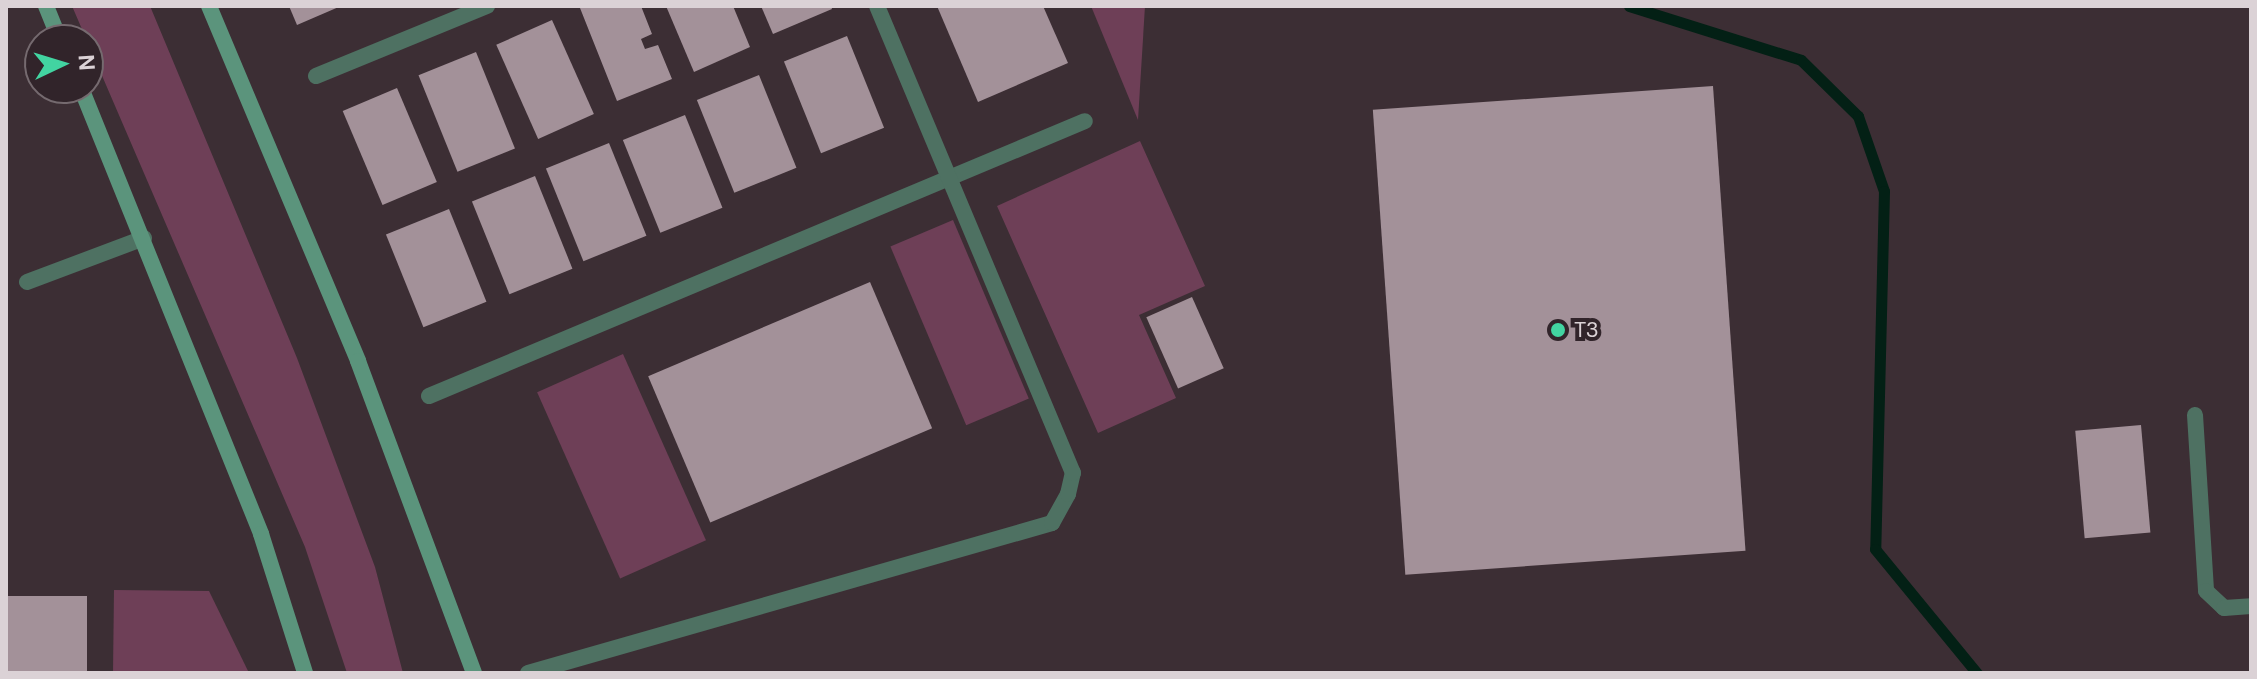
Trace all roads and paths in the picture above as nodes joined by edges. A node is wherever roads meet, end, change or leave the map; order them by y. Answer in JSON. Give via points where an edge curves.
{"nodes":[{"id":1,"x":209,"y":6,"type":"edge"},
{"id":2,"x":487,"y":6,"type":"edge"},
{"id":3,"x":877,"y":6,"type":"edge"},
{"id":4,"x":316,"y":76,"type":"dead end"},
{"id":5,"x":88,"y":104,"type":"edge"},
{"id":6,"x":1085,"y":121,"type":"dead end"},
{"id":7,"x":951,"y":178,"type":"junction"},
{"id":8,"x":144,"y":238,"type":"junction"},
{"id":9,"x":27,"y":282,"type":"dead end"},
{"id":10,"x":429,"y":396,"type":"dead end"},
{"id":11,"x":2195,"y":415,"type":"dead end"},
{"id":12,"x":2251,"y":606,"type":"edge"},
{"id":13,"x":305,"y":673,"type":"edge"},
{"id":14,"x":474,"y":673,"type":"edge"},
{"id":15,"x":528,"y":673,"type":"edge"}],
"edges":[{"from":1,"to":14,"type":"main road","via":[[358,361]]},
{"from":2,"to":4,"type":"street"},
{"from":3,"to":7,"type":"street"},
{"from":5,"to":8,"type":"main road"},
{"from":6,"to":7,"type":"street"},
{"from":7,"to":10,"type":"street"},
{"from":7,"to":15,"type":"street","via":[[1073,473],[1052,523]]},
{"from":8,"to":9,"type":"street"},
{"from":8,"to":13,"type":"main road","via":[[261,534]]},
{"from":11,"to":12,"type":"street","via":[[2206,591],[2224,608]]}]}
